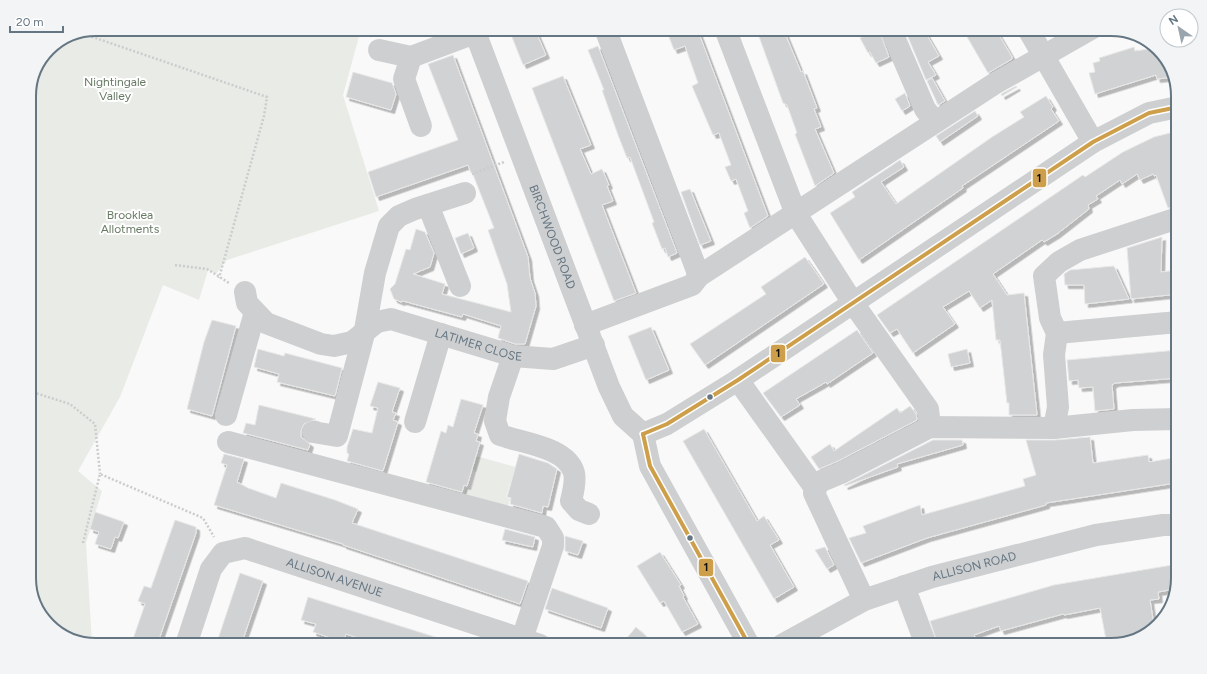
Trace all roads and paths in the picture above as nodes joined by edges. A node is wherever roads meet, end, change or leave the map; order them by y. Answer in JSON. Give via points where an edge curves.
{"nodes":[{"id":1,"x":91,"y":36,"type":"edge"},
{"id":2,"x":465,"y":36,"type":"edge"},
{"id":3,"x":476,"y":36,"type":"edge"},
{"id":4,"x":608,"y":36,"type":"edge"},
{"id":5,"x":728,"y":36,"type":"edge"},
{"id":6,"x":894,"y":36,"type":"edge"},
{"id":7,"x":1032,"y":36,"type":"edge"},
{"id":8,"x":1078,"y":36,"type":"edge"},
{"id":9,"x":379,"y":50,"type":"dead end"},
{"id":10,"x":1042,"y":55,"type":"junction"},
{"id":11,"x":410,"y":57,"type":"junction"},
{"id":12,"x":1171,"y":108,"type":"edge"},
{"id":13,"x":934,"y":122,"type":"junction"},
{"id":14,"x":421,"y":126,"type":"dead end"},
{"id":15,"x":1093,"y":142,"type":"junction"},
{"id":16,"x":520,"y":155,"type":"junction"},
{"id":17,"x":465,"y":193,"type":"joint"},
{"id":18,"x":428,"y":205,"type":"junction"},
{"id":19,"x":796,"y":214,"type":"junction"},
{"id":20,"x":1171,"y":220,"type":"edge"},
{"id":21,"x":175,"y":265,"type":"dead end"},
{"id":22,"x":699,"y":276,"type":"junction"},
{"id":23,"x":219,"y":278,"type":"junction"},
{"id":24,"x":460,"y":286,"type":"dead end"},
{"id":25,"x":245,"y":292,"type":"joint"},
{"id":26,"x":853,"y":303,"type":"junction"},
{"id":27,"x":255,"y":312,"type":"junction"},
{"id":28,"x":1171,"y":323,"type":"edge"},
{"id":29,"x":585,"y":325,"type":"junction"},
{"id":30,"x":365,"y":330,"type":"junction"},
{"id":31,"x":1057,"y":333,"type":"junction"},
{"id":32,"x":441,"y":334,"type":"junction"},
{"id":33,"x":594,"y":345,"type":"junction"},
{"id":34,"x":513,"y":356,"type":"junction"},
{"id":35,"x":738,"y":380,"type":"junction"},
{"id":36,"x":36,"y":393,"type":"edge"},
{"id":37,"x":226,"y":415,"type":"dead end"},
{"id":38,"x":1171,"y":420,"type":"edge"},
{"id":39,"x":415,"y":422,"type":"dead end"},
{"id":40,"x":930,"y":427,"type":"junction"},
{"id":41,"x":1054,"y":428,"type":"junction"},
{"id":42,"x":313,"y":432,"type":"dead end"},
{"id":43,"x":643,"y":434,"type":"junction"},
{"id":44,"x":228,"y":442,"type":"dead end"},
{"id":45,"x":100,"y":474,"type":"junction"},
{"id":46,"x":816,"y":488,"type":"junction"},
{"id":47,"x":589,"y":514,"type":"dead end"},
{"id":48,"x":1171,"y":525,"type":"edge"},
{"id":49,"x":83,"y":543,"type":"dead end"},
{"id":50,"x":223,"y":553,"type":"junction"},
{"id":51,"x":904,"y":586,"type":"junction"},
{"id":52,"x":864,"y":600,"type":"junction"},
{"id":53,"x":188,"y":638,"type":"edge"},
{"id":54,"x":519,"y":638,"type":"edge"},
{"id":55,"x":532,"y":638,"type":"edge"},
{"id":56,"x":746,"y":638,"type":"edge"},
{"id":57,"x":795,"y":638,"type":"edge"},
{"id":58,"x":923,"y":638,"type":"edge"}],
"edges":[{"from":1,"to":23,"type":"path","via":[[267,97]]},
{"from":2,"to":11,"type":"street"},
{"from":3,"to":16,"type":"street","name":"BIRCHWOOD ROAD"},
{"from":4,"to":22,"type":"street"},
{"from":5,"to":19,"type":"street"},
{"from":6,"to":13,"type":"street","via":[[925,109]]},
{"from":7,"to":10,"type":"street"},
{"from":8,"to":10,"type":"street"},
{"from":9,"to":11,"type":"street"},
{"from":10,"to":13,"type":"street"},
{"from":10,"to":15,"type":"street"},
{"from":11,"to":14,"type":"street","via":[[404,79]]},
{"from":12,"to":15,"type":"street","via":[[1149,113]]},
{"from":13,"to":19,"type":"street"},
{"from":15,"to":26,"type":"street"},
{"from":16,"to":17,"type":"path","via":[[461,178]]},
{"from":16,"to":29,"type":"street","name":"BIRCHWOOD ROAD"},
{"from":17,"to":18,"type":"street"},
{"from":18,"to":24,"type":"street"},
{"from":18,"to":30,"type":"street","via":[[399,216],[389,226],[376,273]]},
{"from":19,"to":22,"type":"street"},
{"from":19,"to":26,"type":"street"},
{"from":20,"to":31,"type":"street","via":[[1080,250],[1059,262],[1044,276],[1050,318]]},
{"from":21,"to":23,"type":"path","via":[[207,269]]},
{"from":22,"to":29,"type":"street","via":[[692,285]]},
{"from":23,"to":25,"type":"path"},
{"from":25,"to":27,"type":"street","name":"LATIMER CLOSE","via":[[247,303]]},
{"from":26,"to":35,"type":"street"},
{"from":26,"to":40,"type":"street","via":[[928,409]]},
{"from":27,"to":30,"type":"street","name":"LATIMER CLOSE","via":[[266,323],[321,344],[334,346],[352,342]]},
{"from":27,"to":37,"type":"street"},
{"from":28,"to":31,"type":"street"},
{"from":29,"to":33,"type":"street","name":"BIRCHWOOD ROAD"},
{"from":30,"to":32,"type":"street","name":"LATIMER CLOSE","via":[[377,322],[391,319]]},
{"from":30,"to":42,"type":"street","via":[[337,436]]},
{"from":31,"to":41,"type":"street","via":[[1054,355],[1058,408]]},
{"from":32,"to":34,"type":"street","name":"LATIMER CLOSE"},
{"from":32,"to":39,"type":"street"},
{"from":33,"to":34,"type":"street","name":"LATIMER CLOSE","via":[[554,359]]},
{"from":33,"to":43,"type":"street","name":"BIRCHWOOD ROAD","via":[[623,416]]},
{"from":34,"to":47,"type":"street","via":[[499,397],[495,421],[500,435],[554,451],[571,464],[575,475],[572,501],[579,510]]},
{"from":35,"to":43,"type":"street","via":[[667,424]]},
{"from":35,"to":46,"type":"street"},
{"from":36,"to":45,"type":"path","via":[[70,404],[95,424]]},
{"from":38,"to":41,"type":"street","via":[[1133,420]]},
{"from":40,"to":41,"type":"street"},
{"from":40,"to":46,"type":"street","via":[[819,482]]},
{"from":43,"to":56,"type":"street","via":[[650,466]]},
{"from":44,"to":55,"type":"street","via":[[546,527],[550,531],[553,546]]},
{"from":45,"to":49,"type":"path"},
{"from":45,"to":50,"type":"path","via":[[203,518]]},
{"from":46,"to":52,"type":"street","via":[[814,493],[817,500]]},
{"from":48,"to":51,"type":"street","name":"ALLISON ROAD","via":[[1096,535]]},
{"from":50,"to":53,"type":"street","via":[[211,570]]},
{"from":50,"to":54,"type":"street","name":"ALLISON AVENUE","via":[[245,548]]},
{"from":51,"to":52,"type":"street","name":"ALLISON ROAD"},
{"from":51,"to":58,"type":"street"},
{"from":52,"to":57,"type":"street","name":"ALLISON ROAD"}]}
